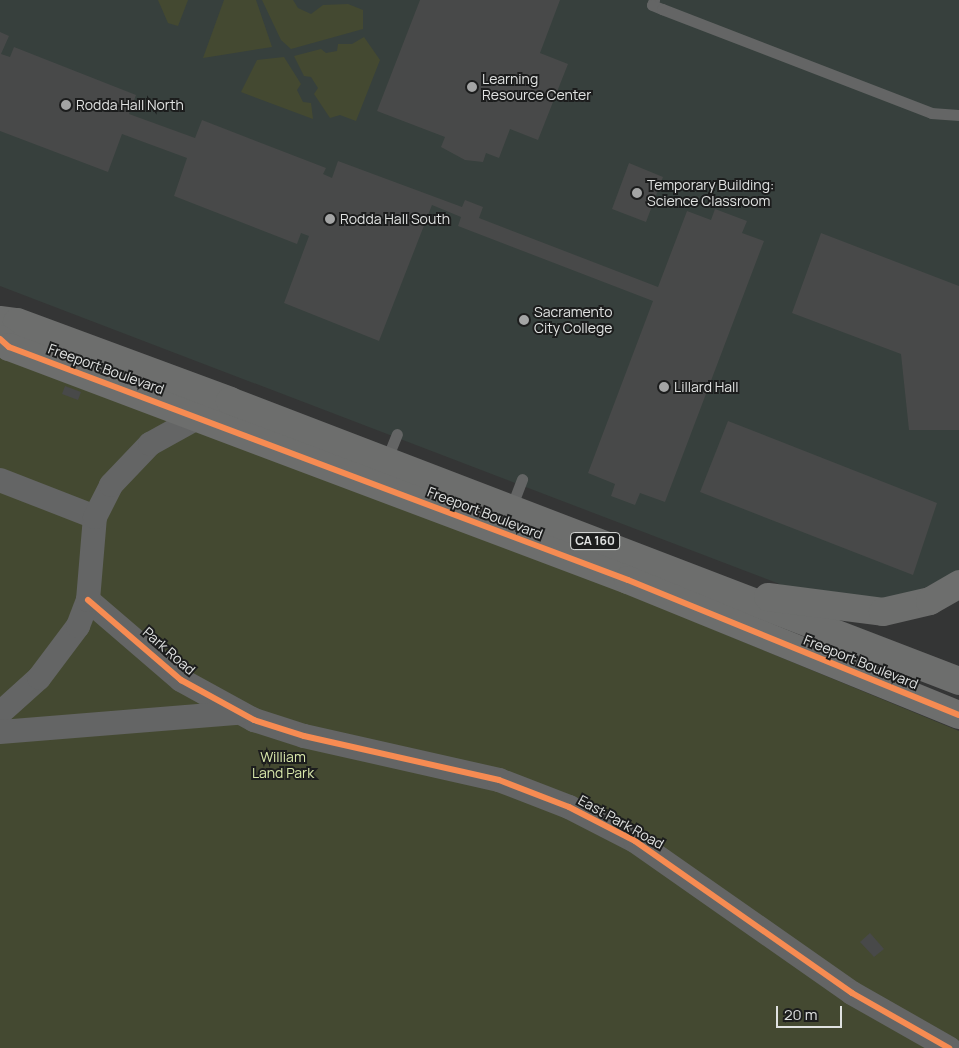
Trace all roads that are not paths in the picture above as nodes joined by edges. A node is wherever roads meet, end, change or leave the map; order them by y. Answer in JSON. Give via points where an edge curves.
{"nodes":[{"id":1,"x":654,"y":0,"type":"edge"},
{"id":2,"x":959,"y":114,"type":"edge"},
{"id":3,"x":0,"y":320,"type":"edge"},
{"id":4,"x":0,"y":339,"type":"edge"},
{"id":5,"x":230,"y":401,"type":"junction"},
{"id":6,"x":198,"y":417,"type":"junction"},
{"id":7,"x":396,"y":434,"type":"dead end"},
{"id":8,"x":386,"y":461,"type":"junction"},
{"id":9,"x":522,"y":478,"type":"dead end"},
{"id":10,"x":0,"y":480,"type":"edge"},
{"id":11,"x":511,"y":508,"type":"junction"},
{"id":12,"x":95,"y":517,"type":"junction"},
{"id":13,"x":959,"y":584,"type":"edge"},
{"id":14,"x":716,"y":589,"type":"junction"},
{"id":15,"x":88,"y":600,"type":"junction"},
{"id":16,"x":959,"y":681,"type":"edge"},
{"id":17,"x":0,"y":713,"type":"edge"},
{"id":18,"x":238,"y":713,"type":"junction"},
{"id":19,"x":959,"y":715,"type":"edge"},
{"id":20,"x":0,"y":732,"type":"edge"},
{"id":21,"x":948,"y":1048,"type":"edge"}],
"edges":[{"from":1,"to":2,"type":"lane","via":[[652,5],[931,113]]},
{"from":3,"to":5,"type":"main road","name":"Freeport Boulevard","via":[[17,322]]},
{"from":4,"to":6,"type":"main road","name":"Freeport Boulevard","via":[[9,347]]},
{"from":5,"to":6,"type":"street"},
{"from":5,"to":8,"type":"main road","name":"Freeport Boulevard","number":"CA 160"},
{"from":6,"to":12,"type":"street","via":[[138,454],[111,485]]},
{"from":6,"to":19,"type":"main road","name":"Freeport Boulevard","via":[[628,580]]},
{"from":7,"to":8,"type":"lane"},
{"from":8,"to":11,"type":"main road","name":"Freeport Boulevard","number":"CA 160"},
{"from":9,"to":11,"type":"lane"},
{"from":10,"to":12,"type":"street"},
{"from":11,"to":14,"type":"main road","name":"Freeport Boulevard","number":"CA 160"},
{"from":12,"to":15,"type":"street"},
{"from":13,"to":14,"type":"main road","via":[[930,601],[883,612]]},
{"from":14,"to":16,"type":"main road","name":"Freeport Boulevard","number":"CA 160"},
{"from":15,"to":17,"type":"street","via":[[62,649],[38,678]]},
{"from":15,"to":18,"type":"street","name":"Park Road","via":[[181,680]]},
{"from":18,"to":20,"type":"street"},
{"from":18,"to":21,"type":"street","name":"East Park Road","via":[[304,736],[499,780],[570,807],[635,841],[698,882],[852,993]]}]}
